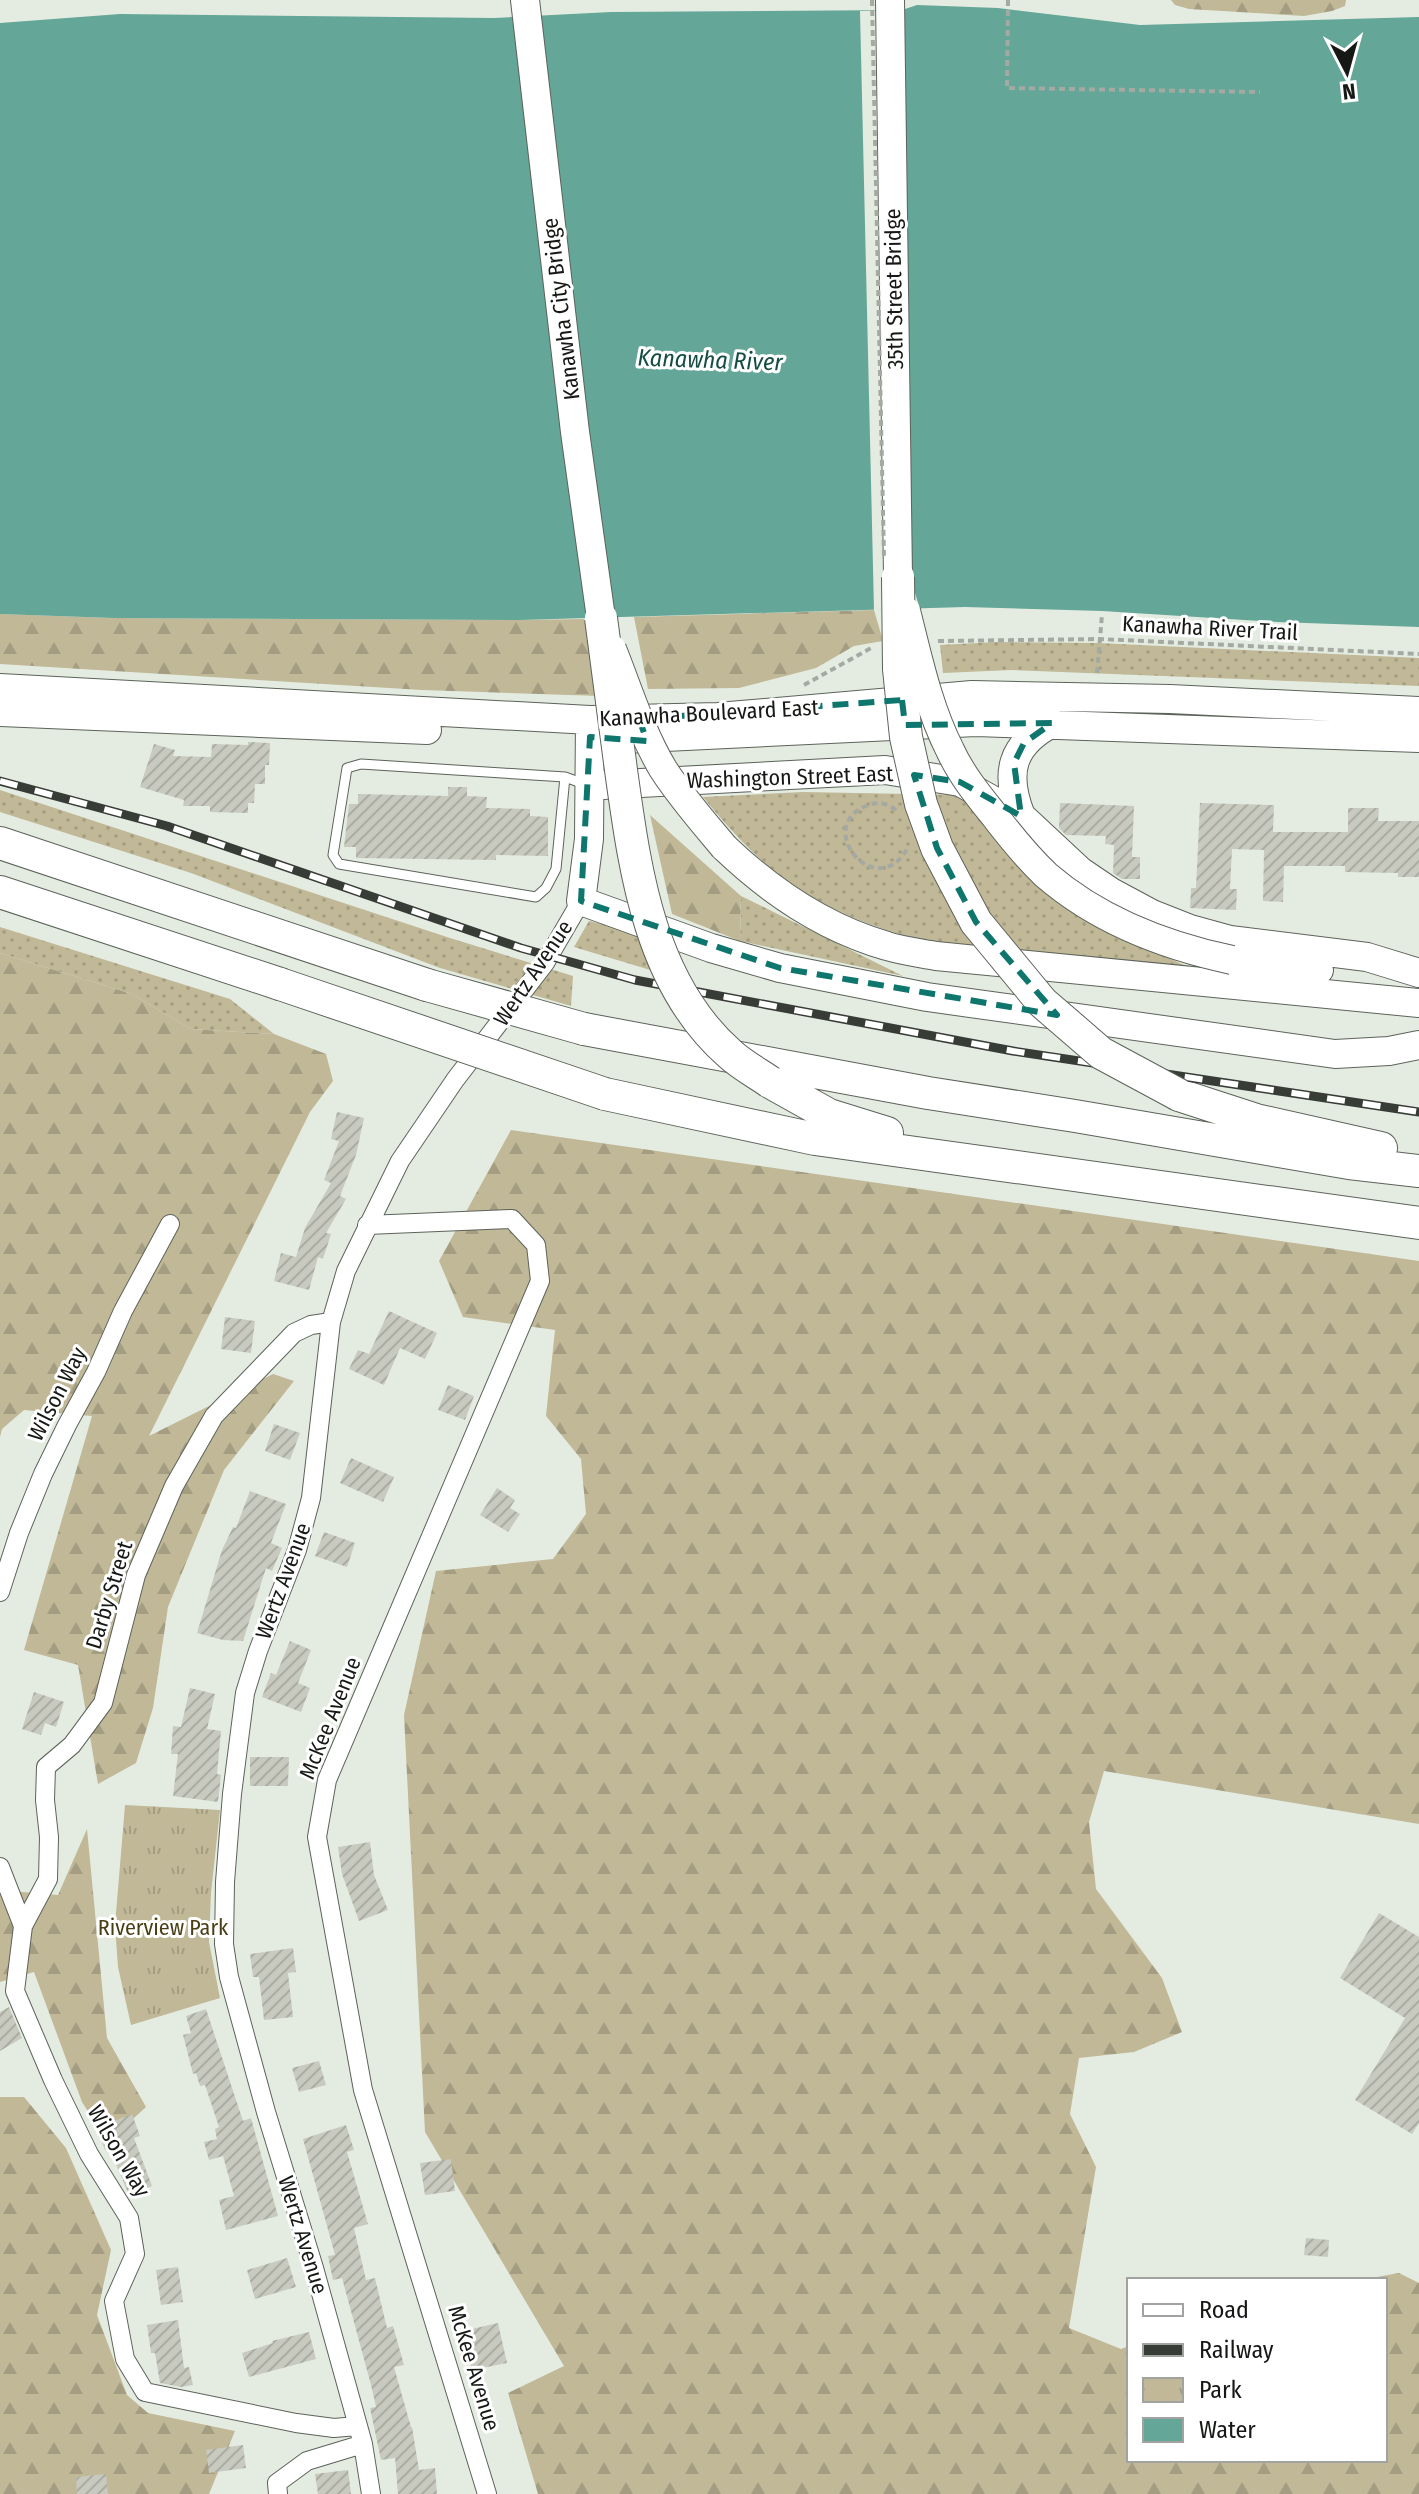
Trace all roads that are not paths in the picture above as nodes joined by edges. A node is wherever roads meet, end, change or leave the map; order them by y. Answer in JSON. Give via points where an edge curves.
{"nodes":[{"id":1,"x":525,"y":0,"type":"edge"},
{"id":2,"x":890,"y":0,"type":"edge"},
{"id":3,"x":891,"y":570,"type":"junction"},
{"id":4,"x":601,"y":618,"type":"junction"},
{"id":5,"x":0,"y":688,"type":"edge"},
{"id":6,"x":1419,"y":711,"type":"edge"},
{"id":7,"x":0,"y":712,"type":"edge"},
{"id":8,"x":1052,"y":723,"type":"junction"},
{"id":9,"x":590,"y":728,"type":"junction"},
{"id":10,"x":1419,"y":738,"type":"edge"},
{"id":11,"x":578,"y":781,"type":"junction"},
{"id":12,"x":1021,"y":816,"type":"junction"},
{"id":13,"x":0,"y":843,"type":"edge"},
{"id":14,"x":0,"y":892,"type":"edge"},
{"id":15,"x":581,"y":901,"type":"junction"},
{"id":16,"x":1419,"y":973,"type":"edge"},
{"id":17,"x":1419,"y":982,"type":"edge"},
{"id":18,"x":1419,"y":1003,"type":"edge"},
{"id":19,"x":1419,"y":1045,"type":"edge"},
{"id":20,"x":1419,"y":1157,"type":"edge"},
{"id":21,"x":1024,"y":1168,"type":"junction"},
{"id":22,"x":1419,"y":1171,"type":"edge"},
{"id":23,"x":1419,"y":1223,"type":"edge"},
{"id":24,"x":170,"y":1224,"type":"dead end"},
{"id":25,"x":367,"y":1225,"type":"junction"},
{"id":26,"x":331,"y":1322,"type":"junction"},
{"id":27,"x":0,"y":1592,"type":"edge"},
{"id":28,"x":0,"y":1867,"type":"edge"},
{"id":29,"x":23,"y":1926,"type":"junction"},
{"id":30,"x":357,"y":2426,"type":"junction"},
{"id":31,"x":363,"y":2444,"type":"junction"},
{"id":32,"x":278,"y":2494,"type":"edge"},
{"id":33,"x":371,"y":2494,"type":"edge"},
{"id":34,"x":487,"y":2494,"type":"edge"}],
"edges":[{"from":1,"to":4,"type":"main road","name":"Kanawha City Bridge"},
{"from":2,"to":3,"type":"main road","name":"35th Street Bridge"},
{"from":3,"to":17,"type":"main road","name":"35th Street Bridge","bridge":true,"via":[[923,680],[965,778],[1015,841],[1078,899],[1117,922],[1193,952]]},
{"from":3,"to":20,"type":"highway","bridge":true,"via":[[906,737],[921,804],[937,848],[976,922],[1042,1002],[1101,1053],[1179,1095],[1256,1120]]},
{"from":4,"to":18,"type":"main road","name":"Kanawha City Bridge","bridge":true,"via":[[643,729],[691,808],[754,876],[848,932],[888,947],[967,960]]},
{"from":4,"to":21,"type":"highway","bridge":true,"via":[[646,914],[668,972],[698,1019],[729,1054],[829,1115]]},
{"from":5,"to":9,"type":"main road","name":"Kanawha Boulevard East"},
{"from":6,"to":9,"type":"main road","name":"Kanawha Boulevard East","via":[[972,695]]},
{"from":7,"to":9,"type":"main road","name":"Kanawha Boulevard East"},
{"from":8,"to":9,"type":"main road","name":"Kanawha Boulevard East","via":[[976,722],[636,740]]},
{"from":8,"to":10,"type":"main road","name":"Kanawha Boulevard East"},
{"from":8,"to":12,"type":"main road","via":[[1024,743],[1014,763],[1014,798]]},
{"from":9,"to":11,"type":"main road","name":"Wertz Avenue"},
{"from":11,"to":11,"type":"lane","via":[[556,869],[536,897],[339,864],[333,855],[347,768],[361,764]]},
{"from":11,"to":12,"type":"main road","name":"Washington Street East","via":[[885,770],[960,782]]},
{"from":11,"to":15,"type":"main road","name":"Wertz Avenue","via":[[588,862]]},
{"from":12,"to":16,"type":"main road","name":"Washington Street East","via":[[1111,892],[1190,929],[1230,940],[1367,957]]},
{"from":13,"to":22,"type":"highway","bridge":true,"via":[[427,985],[584,1029],[928,1093]]},
{"from":14,"to":21,"type":"highway","bridge":true,"via":[[605,1094],[815,1139]]},
{"from":15,"to":19,"type":"main road","via":[[780,968],[927,997],[1335,1054]]},
{"from":15,"to":25,"type":"street","name":"Wertz Avenue","via":[[545,963],[400,1161]]},
{"from":21,"to":23,"type":"highway"},
{"from":24,"to":27,"type":"street","name":"Wilson Way","via":[[43,1474]]},
{"from":25,"to":26,"type":"street","name":"Wertz Avenue"},
{"from":25,"to":34,"type":"street","name":"McKee Avenue","via":[[512,1219],[536,1245],[540,1281],[327,1780],[317,1837],[363,2090]]},
{"from":26,"to":29,"type":"street","name":"Darby Street","via":[[294,1333],[246,1382],[214,1416],[174,1486],[136,1575],[103,1703],[72,1745],[46,1767],[48,1879]]},
{"from":26,"to":30,"type":"street","name":"Wertz Avenue","via":[[311,1498],[245,1693],[225,1882],[224,1944],[241,2024]]},
{"from":28,"to":29,"type":"street","name":"Wilson Way"},
{"from":29,"to":30,"type":"street","name":"Wilson Way","via":[[15,1991],[89,2154],[129,2218],[135,2254],[114,2301],[125,2359],[145,2392],[296,2423]]},
{"from":30,"to":31,"type":"street","name":"Wertz Avenue"},
{"from":31,"to":32,"type":"street","via":[[307,2461],[277,2483]]},
{"from":31,"to":33,"type":"street","name":"Wertz Avenue"}]}
